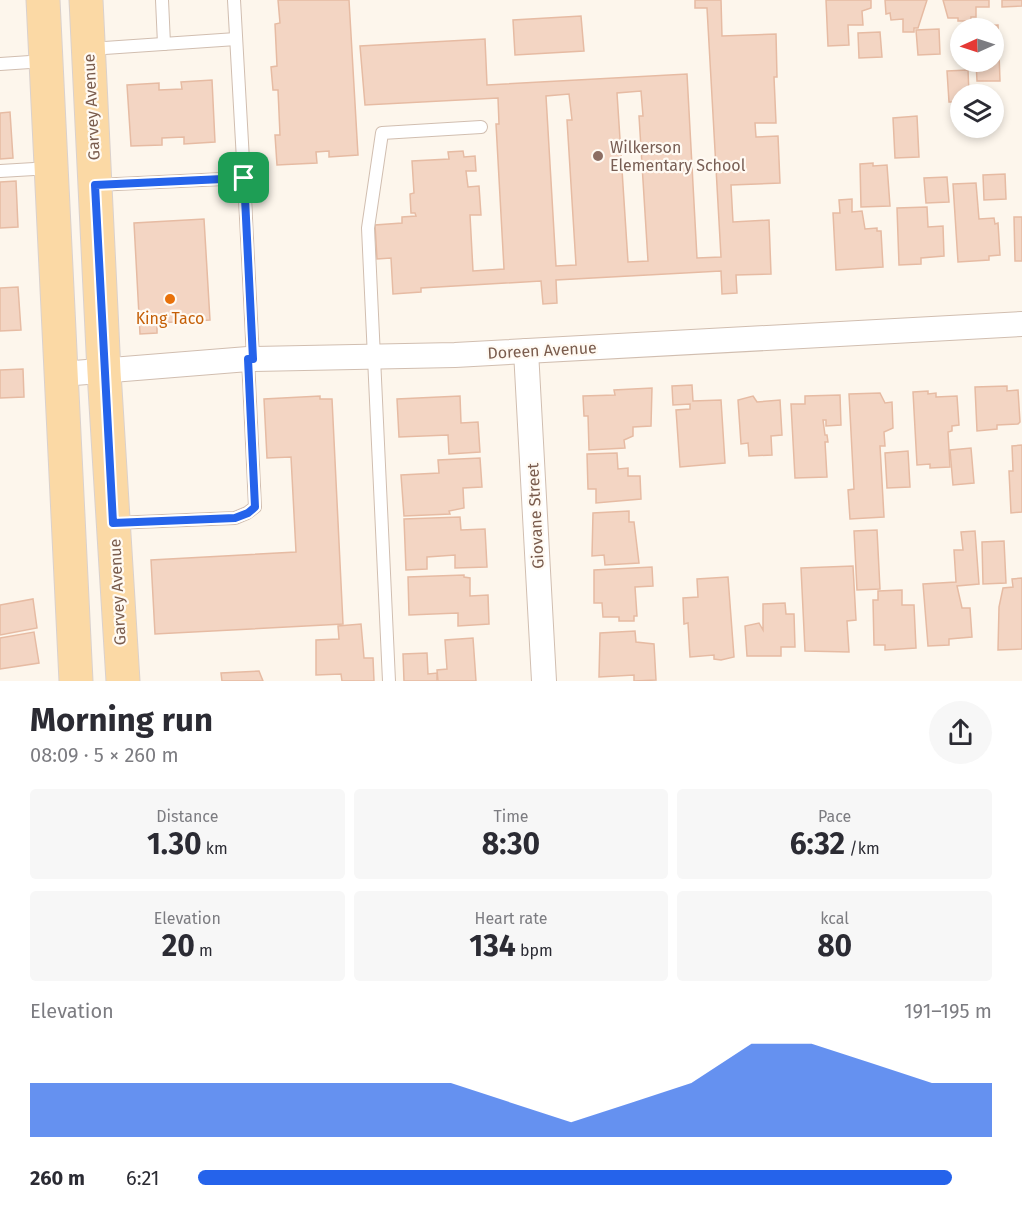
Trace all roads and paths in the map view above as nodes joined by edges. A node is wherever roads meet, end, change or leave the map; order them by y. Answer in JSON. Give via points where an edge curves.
{"nodes":[{"id":1,"x":43,"y":0,"type":"edge"},
{"id":2,"x":86,"y":0,"type":"edge"},
{"id":3,"x":162,"y":0,"type":"edge"},
{"id":4,"x":234,"y":0,"type":"edge"},
{"id":5,"x":236,"y":39,"type":"junction"},
{"id":6,"x":164,"y":44,"type":"junction"},
{"id":7,"x":88,"y":49,"type":"junction"},
{"id":8,"x":46,"y":61,"type":"junction"},
{"id":9,"x":0,"y":64,"type":"edge"},
{"id":10,"x":481,"y":127,"type":"dead end"},
{"id":11,"x":52,"y":168,"type":"junction"},
{"id":12,"x":0,"y":171,"type":"edge"},
{"id":13,"x":244,"y":178,"type":"junction"},
{"id":14,"x":95,"y":185,"type":"junction"},
{"id":15,"x":1022,"y":324,"type":"edge"},
{"id":16,"x":526,"y":351,"type":"junction"},
{"id":17,"x":372,"y":356,"type":"junction"},
{"id":18,"x":250,"y":359,"type":"junction"},
{"id":19,"x":104,"y":372,"type":"junction"},
{"id":20,"x":62,"y":374,"type":"junction"},
{"id":21,"x":113,"y":523,"type":"junction"},
{"id":22,"x":75,"y":681,"type":"edge"},
{"id":23,"x":123,"y":681,"type":"edge"},
{"id":24,"x":389,"y":681,"type":"edge"},
{"id":25,"x":544,"y":681,"type":"edge"}],
"edges":[{"from":1,"to":8,"type":"main road"},
{"from":2,"to":7,"type":"main road","name":"Garvey Avenue"},
{"from":3,"to":6,"type":"lane"},
{"from":4,"to":5,"type":"lane"},
{"from":5,"to":6,"type":"lane"},
{"from":5,"to":13,"type":"lane"},
{"from":6,"to":7,"type":"lane"},
{"from":7,"to":14,"type":"main road","name":"Garvey Avenue"},
{"from":8,"to":9,"type":"lane"},
{"from":8,"to":11,"type":"main road"},
{"from":10,"to":17,"type":"lane","via":[[382,133],[368,228]]},
{"from":11,"to":12,"type":"lane"},
{"from":11,"to":20,"type":"main road"},
{"from":13,"to":14,"type":"lane"},
{"from":13,"to":18,"type":"lane"},
{"from":14,"to":19,"type":"main road","name":"Garvey Avenue"},
{"from":15,"to":16,"type":"street","name":"Doreen Avenue"},
{"from":16,"to":17,"type":"street","name":"Doreen Avenue"},
{"from":16,"to":25,"type":"street","name":"Giovane Street"},
{"from":17,"to":18,"type":"street","name":"Doreen Avenue"},
{"from":17,"to":24,"type":"lane"},
{"from":18,"to":19,"type":"street","name":"Doreen Avenue"},
{"from":18,"to":21,"type":"lane","via":[[255,507],[235,518]]},
{"from":19,"to":20,"type":"street","name":"Doreen Avenue"},
{"from":19,"to":21,"type":"main road","name":"Garvey Avenue"},
{"from":20,"to":22,"type":"main road"},
{"from":21,"to":23,"type":"main road","name":"Garvey Avenue"}]}
